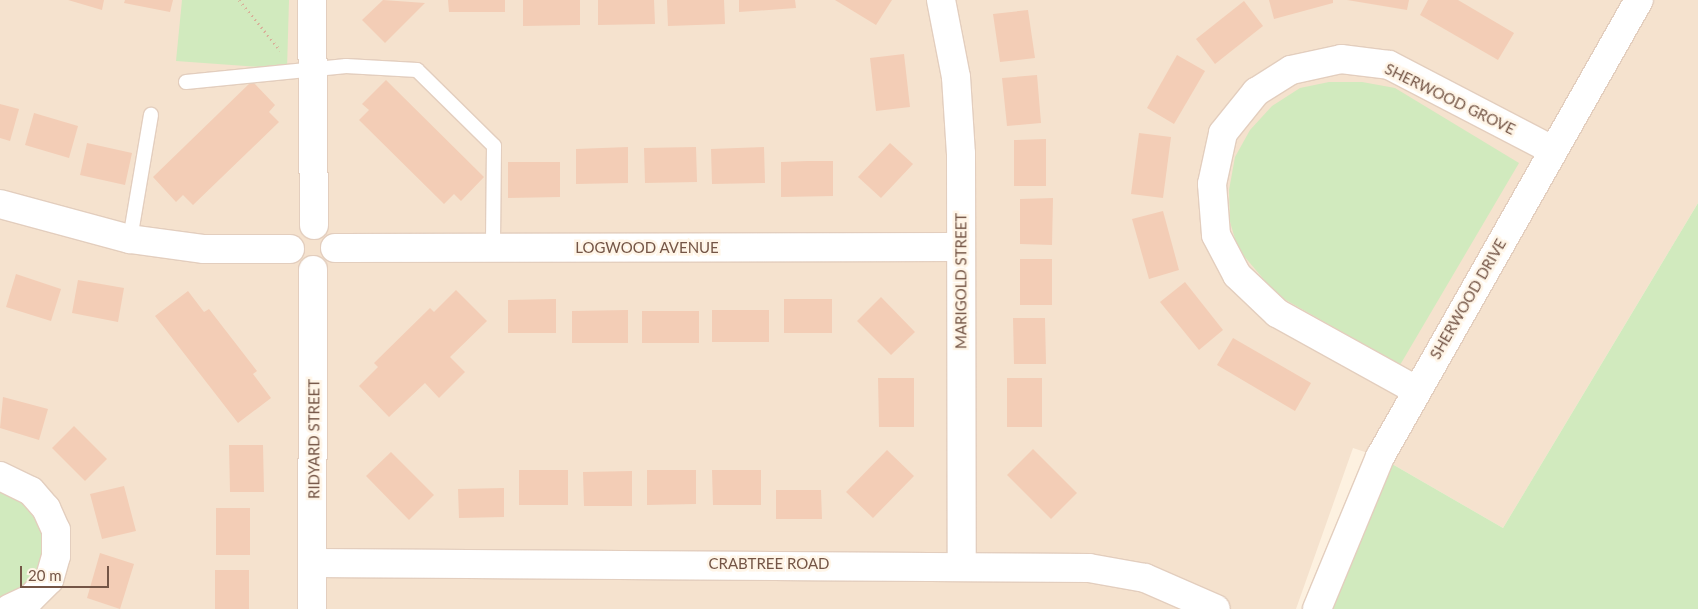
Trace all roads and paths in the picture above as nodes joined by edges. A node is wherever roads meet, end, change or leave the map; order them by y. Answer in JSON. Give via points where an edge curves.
{"nodes":[{"id":1,"x":239,"y":0,"type":"edge"},
{"id":2,"x":312,"y":0,"type":"edge"},
{"id":3,"x":941,"y":0,"type":"edge"},
{"id":4,"x":1639,"y":0,"type":"edge"},
{"id":5,"x":304,"y":69,"type":"junction"},
{"id":6,"x":186,"y":82,"type":"dead end"},
{"id":7,"x":151,"y":115,"type":"dead end"},
{"id":8,"x":1552,"y":150,"type":"junction"},
{"id":9,"x":0,"y":204,"type":"edge"},
{"id":10,"x":314,"y":225,"type":"junction"},
{"id":11,"x":130,"y":239,"type":"junction"},
{"id":12,"x":960,"y":247,"type":"junction"},
{"id":13,"x":335,"y":248,"type":"junction"},
{"id":14,"x":493,"y":248,"type":"junction"},
{"id":15,"x":290,"y":249,"type":"junction"},
{"id":16,"x":313,"y":270,"type":"junction"},
{"id":17,"x":1416,"y":390,"type":"junction"},
{"id":18,"x":0,"y":476,"type":"edge"},
{"id":19,"x":314,"y":563,"type":"junction"},
{"id":20,"x":962,"y":565,"type":"junction"},
{"id":21,"x":9,"y":609,"type":"edge"},
{"id":22,"x":312,"y":609,"type":"edge"},
{"id":23,"x":1216,"y":609,"type":"edge"},
{"id":24,"x":1317,"y":609,"type":"edge"}],
"edges":[{"from":1,"to":5,"type":"path"},
{"from":2,"to":5,"type":"street"},
{"from":3,"to":12,"type":"street","name":"MARIGOLD STREET","via":[[956,77],[961,154]]},
{"from":4,"to":8,"type":"street","name":"SHERWOOD DRIVE"},
{"from":5,"to":6,"type":"lane"},
{"from":5,"to":10,"type":"street"},
{"from":5,"to":14,"type":"lane","via":[[346,66],[417,70],[494,146]]},
{"from":7,"to":11,"type":"lane"},
{"from":8,"to":17,"type":"street","name":"SHERWOOD DRIVE"},
{"from":8,"to":17,"type":"street","name":"SHERWOOD GROVE","via":[[1389,65],[1342,59],[1291,70],[1256,92],[1223,132],[1212,184],[1216,235],[1237,275],[1277,313]]},
{"from":9,"to":11,"type":"street"},
{"from":10,"to":13,"type":"street","via":[[331,235]]},
{"from":10,"to":15,"type":"street","via":[[294,235]]},
{"from":11,"to":15,"type":"street","via":[[204,249]]},
{"from":12,"to":14,"type":"street","name":"LOGWOOD AVENUE"},
{"from":12,"to":20,"type":"street","name":"MARIGOLD STREET"},
{"from":13,"to":14,"type":"street","name":"LOGWOOD AVENUE"},
{"from":13,"to":16,"type":"street","via":[[326,265]]},
{"from":15,"to":16,"type":"street","via":[[300,266]]},
{"from":16,"to":19,"type":"street","name":"RIDYARD STREET"},
{"from":17,"to":24,"type":"street","name":"SHERWOOD DRIVE","via":[[1352,518]]},
{"from":18,"to":21,"type":"street","via":[[10,478],[31,491],[46,508],[56,530],[56,556],[48,580],[30,599]]},
{"from":19,"to":20,"type":"street","name":"CRABTREE ROAD"},
{"from":19,"to":22,"type":"street","name":"RIDYARD STREET"},
{"from":20,"to":23,"type":"street","name":"CRABTREE ROAD","via":[[1089,568],[1145,578]]}]}
